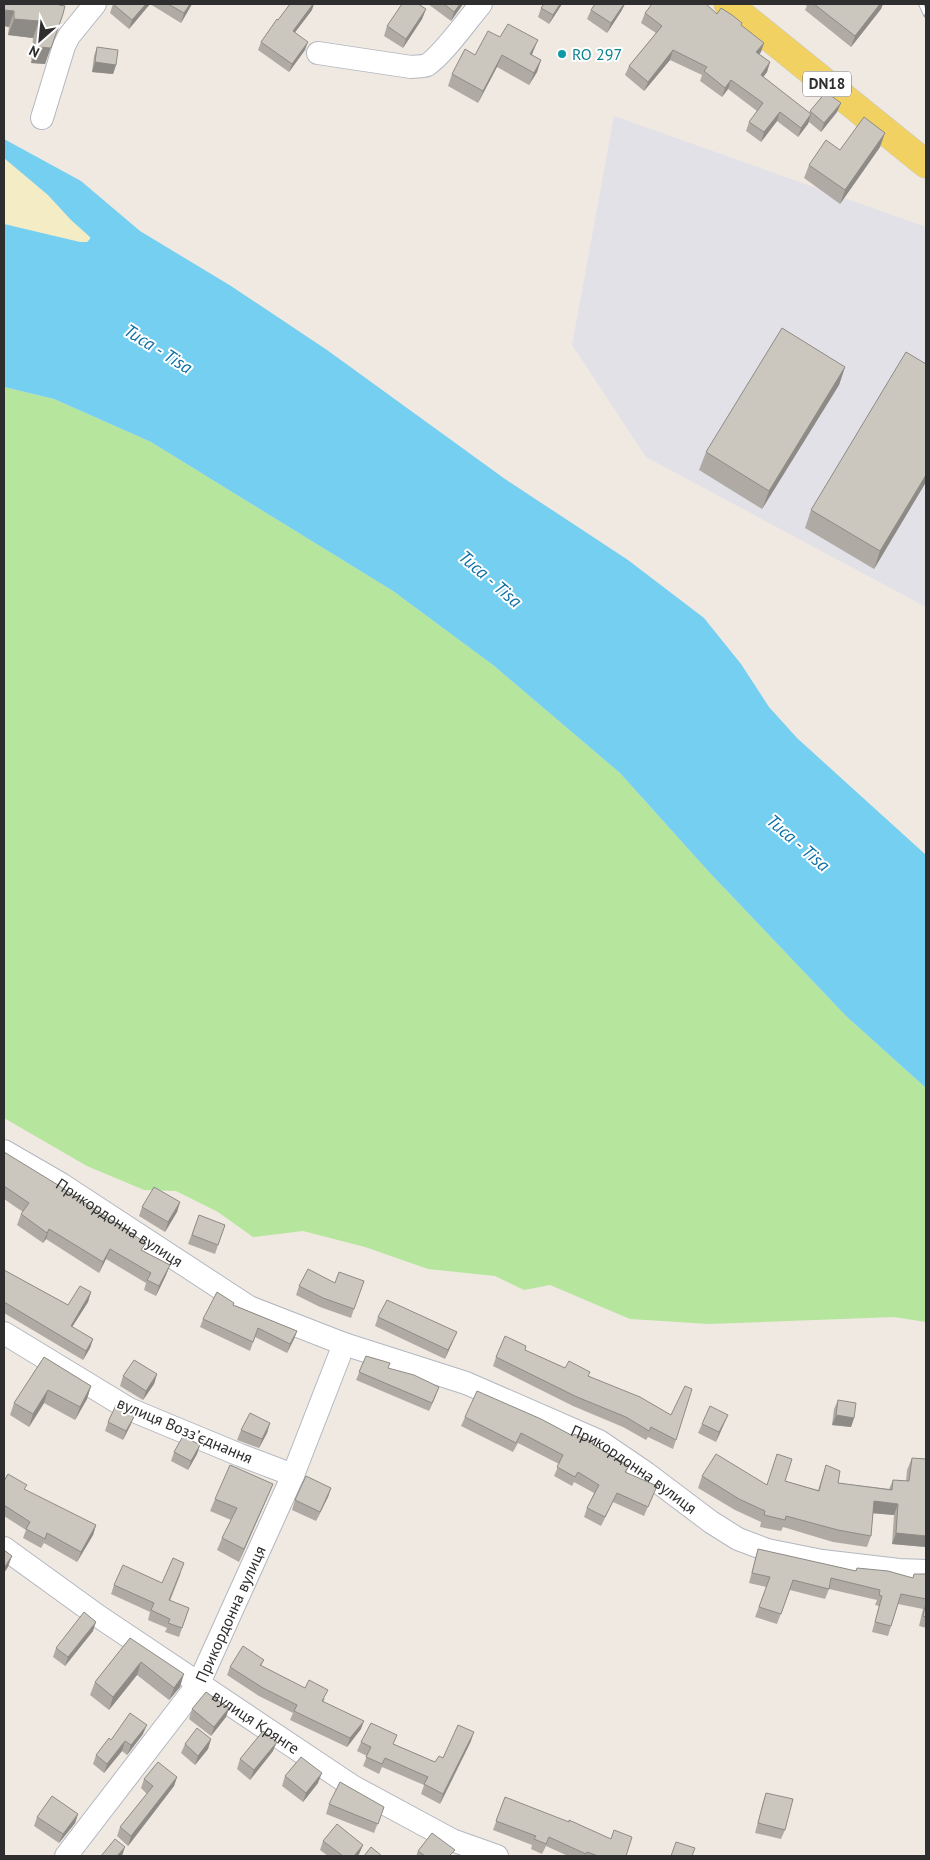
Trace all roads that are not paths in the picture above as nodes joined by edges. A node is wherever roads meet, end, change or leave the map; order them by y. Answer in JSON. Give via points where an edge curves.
{"nodes":[{"id":1,"x":95,"y":4,"type":"edge"},
{"id":2,"x":481,"y":4,"type":"edge"},
{"id":3,"x":728,"y":4,"type":"edge"},
{"id":4,"x":318,"y":52,"type":"dead end"},
{"id":5,"x":42,"y":118,"type":"dead end"},
{"id":6,"x":926,"y":164,"type":"edge"},
{"id":7,"x":4,"y":1151,"type":"edge"},
{"id":8,"x":4,"y":1333,"type":"edge"},
{"id":9,"x":344,"y":1344,"type":"junction"},
{"id":10,"x":293,"y":1475,"type":"junction"},
{"id":11,"x":4,"y":1548,"type":"edge"},
{"id":12,"x":926,"y":1571,"type":"edge"},
{"id":13,"x":199,"y":1683,"type":"junction"},
{"id":14,"x":66,"y":1856,"type":"edge"},
{"id":15,"x":497,"y":1856,"type":"edge"}],
"edges":[{"from":1,"to":5,"type":"street","via":[[64,46]]},
{"from":2,"to":4,"type":"street","via":[[444,48],[424,66],[411,67]]},
{"from":3,"to":6,"type":"main road","number":"DN18"},
{"from":7,"to":9,"type":"street","name":"Прикордонна вулиця","via":[[61,1184],[249,1307]]},
{"from":8,"to":10,"type":"street","name":"вулиця Воззʼєднання","via":[[129,1409]]},
{"from":9,"to":10,"type":"street","name":"Прикордонна вулиця"},
{"from":9,"to":12,"type":"street","name":"Прикордонна вулиця","via":[[466,1383],[599,1441],[738,1539],[767,1550],[822,1561]]},
{"from":10,"to":13,"type":"street","name":"Прикордонна вулиця"},
{"from":11,"to":13,"type":"street","name":"вулиця Крянге"},
{"from":13,"to":14,"type":"street","name":"Прикордонна вулиця"},
{"from":13,"to":15,"type":"street","name":"вулиця Крянге","via":[[352,1786],[452,1840]]}]}
